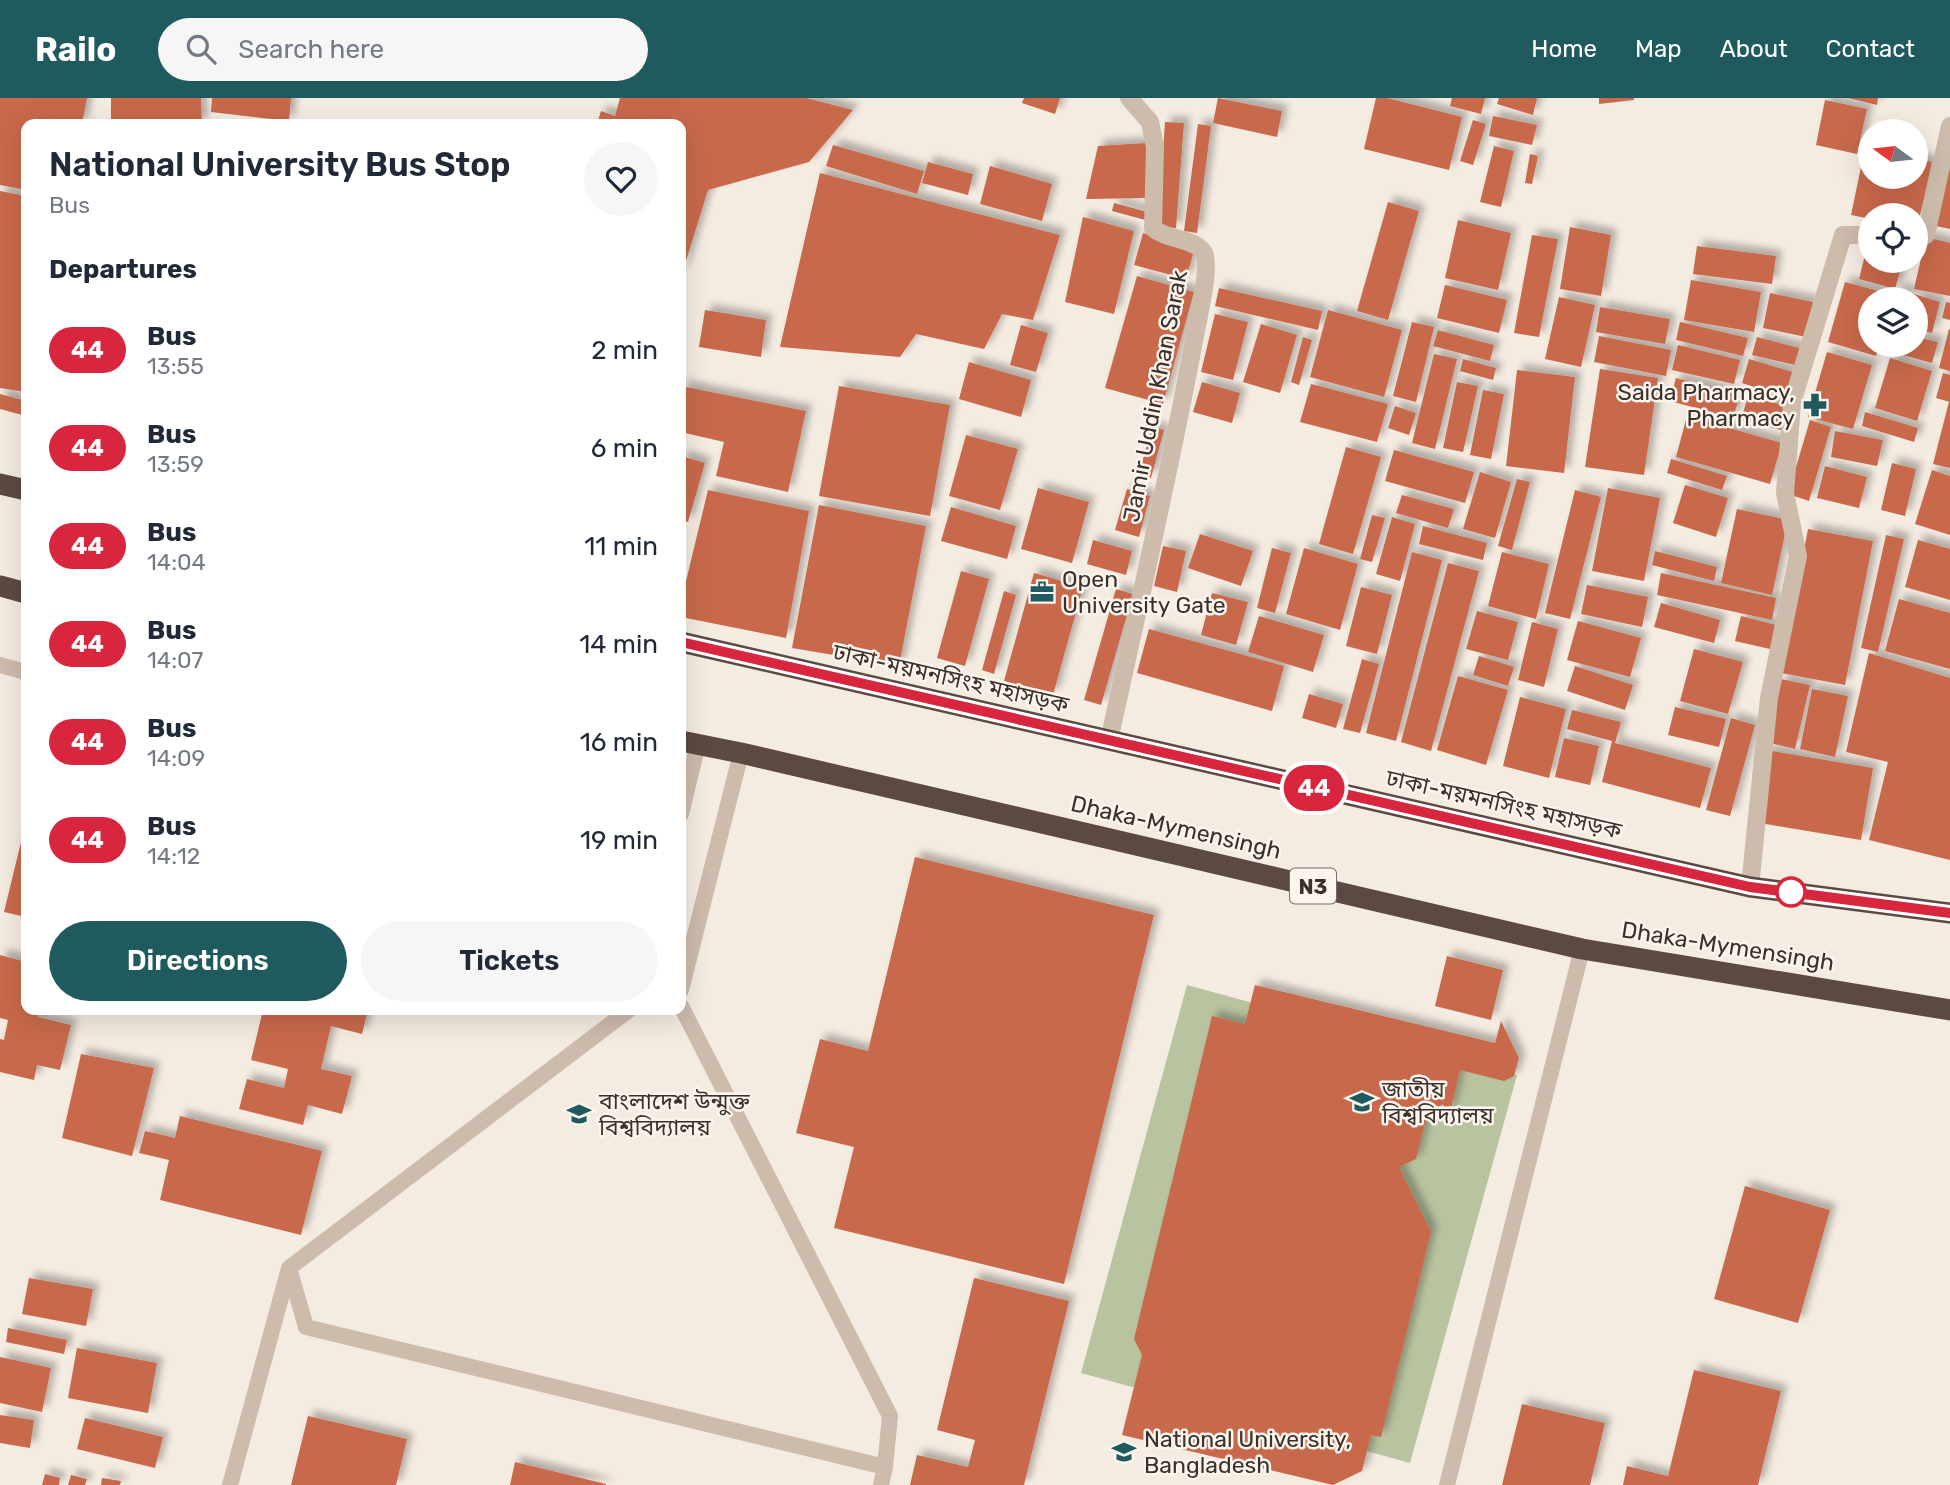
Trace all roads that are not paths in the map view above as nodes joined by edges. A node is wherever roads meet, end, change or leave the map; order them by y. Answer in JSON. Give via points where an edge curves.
{"nodes":[{"id":1,"x":1129,"y":98,"type":"edge"},
{"id":2,"x":1950,"y":126,"type":"edge"},
{"id":3,"x":1928,"y":226,"type":"edge"},
{"id":4,"x":1858,"y":235,"type":"edge"},
{"id":5,"x":0,"y":484,"type":"edge"},
{"id":6,"x":21,"y":489,"type":"edge"},
{"id":7,"x":0,"y":586,"type":"edge"},
{"id":8,"x":21,"y":592,"type":"edge"},
{"id":9,"x":686,"y":643,"type":"edge"},
{"id":10,"x":0,"y":665,"type":"edge"},
{"id":11,"x":21,"y":671,"type":"edge"},
{"id":12,"x":1108,"y":741,"type":"junction"},
{"id":13,"x":689,"y":743,"type":"edge"},
{"id":14,"x":741,"y":753,"type":"junction"},
{"id":15,"x":686,"y":770,"type":"edge"},
{"id":16,"x":1750,"y":887,"type":"junction"},
{"id":17,"x":1950,"y":913,"type":"edge"},
{"id":18,"x":1582,"y":949,"type":"junction"},
{"id":19,"x":686,"y":970,"type":"edge"},
{"id":20,"x":1950,"y":1010,"type":"edge"},
{"id":21,"x":622,"y":1015,"type":"edge"},
{"id":22,"x":686,"y":1015,"type":"edge"},
{"id":23,"x":289,"y":1268,"type":"junction"},
{"id":24,"x":885,"y":1467,"type":"junction"},
{"id":25,"x":230,"y":1485,"type":"edge"},
{"id":26,"x":881,"y":1485,"type":"edge"},
{"id":27,"x":1447,"y":1485,"type":"edge"}],
"edges":[{"from":1,"to":12,"type":"street","name":"Jamir Uddin Khan Sarak","via":[[1150,122],[1155,147],[1153,228],[1199,246],[1205,267],[1180,413]]},
{"from":2,"to":3,"type":"street"},
{"from":4,"to":16,"type":"street","via":[[1843,235],[1792,403],[1785,493],[1798,556],[1769,698]]},
{"from":5,"to":6,"type":"highway"},
{"from":7,"to":8,"type":"highway"},
{"from":9,"to":12,"type":"highway","name":"ঢাকা-ময়মনসিংহ মহাসড়ক"},
{"from":10,"to":11,"type":"lane"},
{"from":12,"to":16,"type":"highway","name":"ঢাকা-ময়মনসিংহ মহাসড়ক"},
{"from":13,"to":14,"type":"highway","name":"Dhaka-Mymensingh","number":"N3"},
{"from":13,"to":15,"type":"lane"},
{"from":14,"to":18,"type":"highway","name":"Dhaka-Mymensingh","number":"N3"},
{"from":14,"to":19,"type":"lane"},
{"from":16,"to":17,"type":"highway","name":"ঢাকা-ময়মনসিংহ মহাসড়ক"},
{"from":18,"to":20,"type":"highway","name":"Dhaka-Mymensingh","number":"N3"},
{"from":18,"to":27,"type":"lane"},
{"from":21,"to":23,"type":"lane"},
{"from":22,"to":24,"type":"lane","via":[[890,1416]]},
{"from":23,"to":24,"type":"lane","via":[[306,1327]]},
{"from":23,"to":25,"type":"lane"},
{"from":24,"to":26,"type":"lane"}]}
